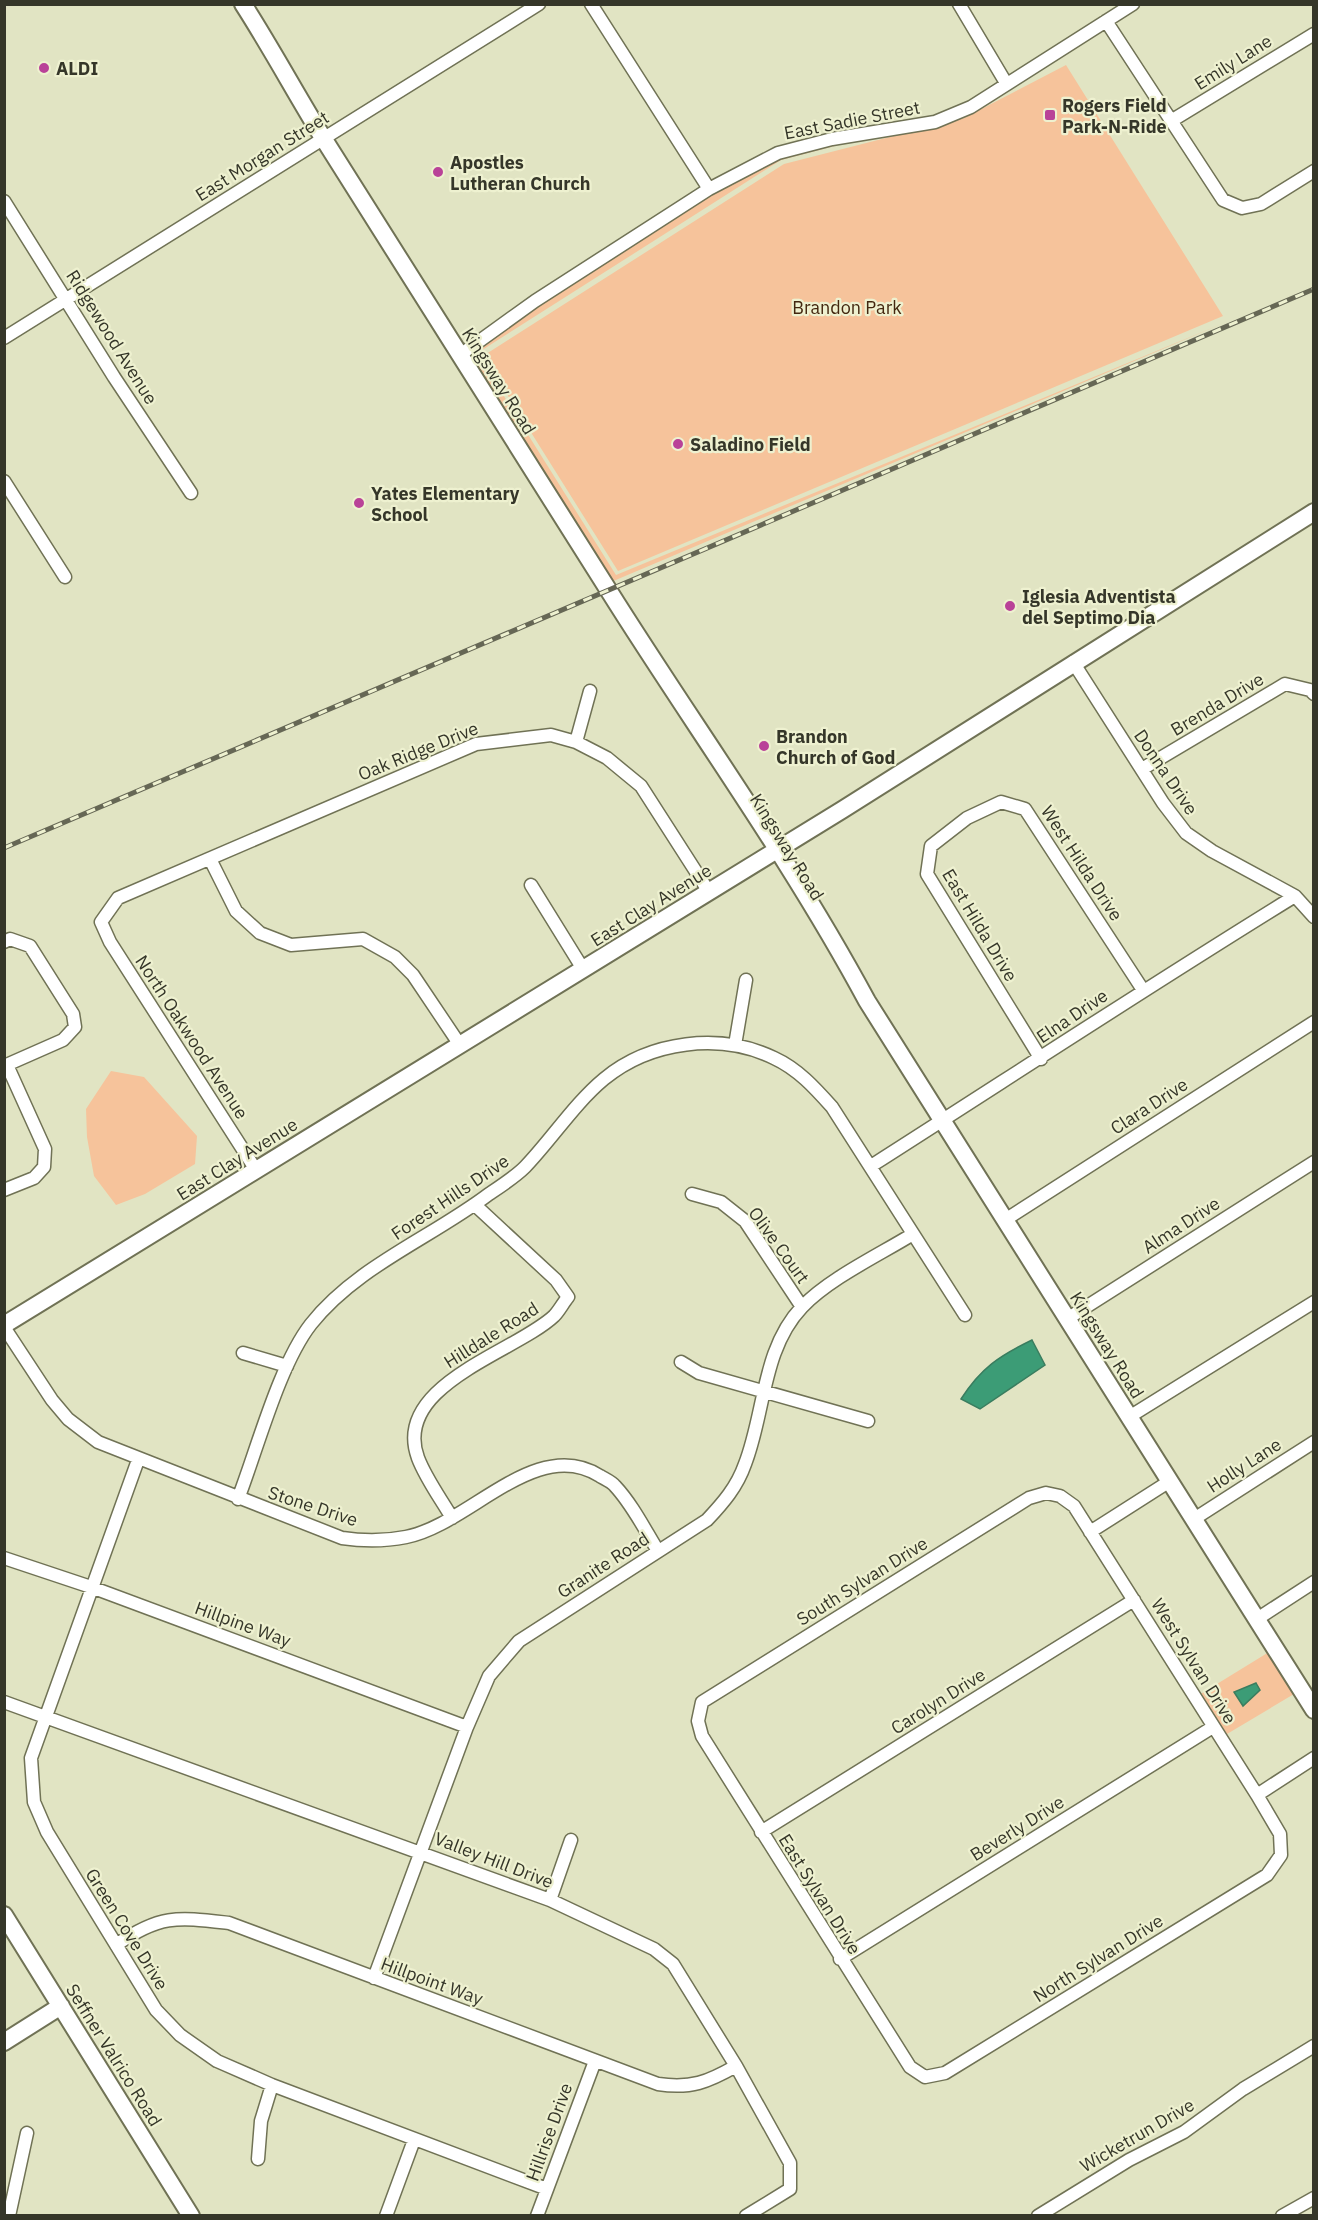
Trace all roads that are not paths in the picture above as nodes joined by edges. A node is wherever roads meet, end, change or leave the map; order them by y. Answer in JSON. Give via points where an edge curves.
{"nodes":[{"id":1,"x":230,"y":4,"type":"edge"},
{"id":2,"x":243,"y":4,"type":"edge"},
{"id":3,"x":539,"y":4,"type":"edge"},
{"id":4,"x":591,"y":4,"type":"edge"},
{"id":5,"x":959,"y":4,"type":"edge"},
{"id":6,"x":1133,"y":4,"type":"edge"},
{"id":7,"x":1106,"y":21,"type":"junction"},
{"id":8,"x":1314,"y":34,"type":"edge"},
{"id":9,"x":284,"y":74,"type":"junction"},
{"id":10,"x":1006,"y":83,"type":"junction"},
{"id":11,"x":1171,"y":122,"type":"junction"},
{"id":12,"x":324,"y":139,"type":"junction"},
{"id":13,"x":1314,"y":171,"type":"edge"},
{"id":14,"x":709,"y":189,"type":"junction"},
{"id":15,"x":4,"y":201,"type":"edge"},
{"id":16,"x":68,"y":300,"type":"junction"},
{"id":17,"x":4,"y":338,"type":"edge"},
{"id":18,"x":460,"y":355,"type":"junction"},
{"id":19,"x":4,"y":481,"type":"edge"},
{"id":20,"x":191,"y":493,"type":"dead end"},
{"id":21,"x":1314,"y":512,"type":"edge"},
{"id":22,"x":65,"y":577,"type":"dead end"},
{"id":23,"x":1073,"y":662,"type":"junction"},
{"id":24,"x":590,"y":691,"type":"dead end"},
{"id":25,"x":1314,"y":694,"type":"edge"},
{"id":26,"x":576,"y":742,"type":"junction"},
{"id":27,"x":1142,"y":769,"type":"junction"},
{"id":28,"x":967,"y":818,"type":"joint"},
{"id":29,"x":773,"y":852,"type":"junction"},
{"id":30,"x":210,"y":859,"type":"junction"},
{"id":31,"x":531,"y":885,"type":"dead end"},
{"id":32,"x":709,"y":892,"type":"junction"},
{"id":33,"x":1295,"y":896,"type":"junction"},
{"id":34,"x":1314,"y":917,"type":"edge"},
{"id":35,"x":101,"y":922,"type":"joint"},
{"id":36,"x":4,"y":942,"type":"edge"},
{"id":37,"x":583,"y":969,"type":"junction"},
{"id":38,"x":746,"y":980,"type":"dead end"},
{"id":39,"x":1143,"y":990,"type":"junction"},
{"id":40,"x":1314,"y":1022,"type":"edge"},
{"id":41,"x":460,"y":1045,"type":"junction"},
{"id":42,"x":735,"y":1045,"type":"junction"},
{"id":43,"x":1041,"y":1059,"type":"junction"},
{"id":44,"x":6,"y":1065,"type":"edge"},
{"id":45,"x":942,"y":1120,"type":"junction"},
{"id":46,"x":1314,"y":1162,"type":"edge"},
{"id":47,"x":871,"y":1166,"type":"junction"},
{"id":48,"x":256,"y":1170,"type":"junction"},
{"id":49,"x":4,"y":1190,"type":"edge"},
{"id":50,"x":692,"y":1194,"type":"dead end"},
{"id":51,"x":475,"y":1205,"type":"junction"},
{"id":52,"x":1005,"y":1220,"type":"junction"},
{"id":53,"x":913,"y":1234,"type":"junction"},
{"id":54,"x":1314,"y":1302,"type":"edge"},
{"id":55,"x":802,"y":1307,"type":"junction"},
{"id":56,"x":965,"y":1315,"type":"dead end"},
{"id":57,"x":1067,"y":1319,"type":"junction"},
{"id":58,"x":4,"y":1326,"type":"edge"},
{"id":59,"x":243,"y":1353,"type":"dead end"},
{"id":60,"x":681,"y":1362,"type":"dead end"},
{"id":61,"x":287,"y":1366,"type":"junction"},
{"id":62,"x":764,"y":1391,"type":"junction"},
{"id":63,"x":1129,"y":1417,"type":"junction"},
{"id":64,"x":868,"y":1421,"type":"dead end"},
{"id":65,"x":1314,"y":1442,"type":"edge"},
{"id":66,"x":138,"y":1460,"type":"junction"},
{"id":67,"x":1170,"y":1481,"type":"junction"},
{"id":68,"x":1060,"y":1496,"type":"joint"},
{"id":69,"x":238,"y":1500,"type":"junction"},
{"id":70,"x":452,"y":1518,"type":"junction"},
{"id":71,"x":1194,"y":1519,"type":"junction"},
{"id":72,"x":1090,"y":1532,"type":"junction"},
{"id":73,"x":658,"y":1551,"type":"junction"},
{"id":74,"x":4,"y":1558,"type":"edge"},
{"id":75,"x":1314,"y":1582,"type":"edge"},
{"id":76,"x":91,"y":1587,"type":"junction"},
{"id":77,"x":1134,"y":1600,"type":"junction"},
{"id":78,"x":1257,"y":1619,"type":"junction"},
{"id":79,"x":4,"y":1702,"type":"edge"},
{"id":80,"x":1314,"y":1710,"type":"edge"},
{"id":81,"x":44,"y":1718,"type":"junction"},
{"id":82,"x":698,"y":1721,"type":"joint"},
{"id":83,"x":1213,"y":1726,"type":"junction"},
{"id":84,"x":467,"y":1727,"type":"junction"},
{"id":85,"x":1314,"y":1758,"type":"edge"},
{"id":86,"x":1257,"y":1795,"type":"junction"},
{"id":87,"x":760,"y":1832,"type":"junction"},
{"id":88,"x":571,"y":1840,"type":"dead end"},
{"id":89,"x":422,"y":1852,"type":"junction"},
{"id":90,"x":1281,"y":1855,"type":"joint"},
{"id":91,"x":550,"y":1900,"type":"junction"},
{"id":92,"x":4,"y":1915,"type":"edge"},
{"id":93,"x":117,"y":1945,"type":"junction"},
{"id":94,"x":840,"y":1959,"type":"junction"},
{"id":95,"x":374,"y":1978,"type":"junction"},
{"id":96,"x":61,"y":2006,"type":"junction"},
{"id":97,"x":4,"y":2042,"type":"edge"},
{"id":98,"x":1314,"y":2046,"type":"edge"},
{"id":99,"x":595,"y":2061,"type":"junction"},
{"id":100,"x":736,"y":2066,"type":"junction"},
{"id":101,"x":925,"y":2076,"type":"joint"},
{"id":102,"x":272,"y":2085,"type":"junction"},
{"id":103,"x":27,"y":2133,"type":"dead end"},
{"id":104,"x":414,"y":2140,"type":"junction"},
{"id":105,"x":258,"y":2159,"type":"dead end"},
{"id":106,"x":547,"y":2188,"type":"junction"},
{"id":107,"x":1314,"y":2198,"type":"edge"},
{"id":108,"x":9,"y":2216,"type":"edge"},
{"id":109,"x":191,"y":2216,"type":"edge"},
{"id":110,"x":386,"y":2216,"type":"edge"},
{"id":111,"x":537,"y":2216,"type":"edge"},
{"id":112,"x":746,"y":2216,"type":"edge"},
{"id":113,"x":1038,"y":2216,"type":"edge"},
{"id":114,"x":1282,"y":2216,"type":"edge"}],
"edges":[{"from":1,"to":9,"type":"street","name":"Kingsway Road"},
{"from":2,"to":9,"type":"street","name":"Kingsway Road"},
{"from":3,"to":12,"type":"street","name":"East Morgan Street"},
{"from":4,"to":14,"type":"street"},
{"from":5,"to":10,"type":"street"},
{"from":6,"to":7,"type":"street","name":"East Sadie Street"},
{"from":7,"to":10,"type":"street","name":"East Sadie Street"},
{"from":7,"to":11,"type":"street"},
{"from":8,"to":11,"type":"street","name":"Emily Lane"},
{"from":9,"to":12,"type":"street","name":"Kingsway Road"},
{"from":10,"to":14,"type":"street","name":"East Sadie Street","via":[[971,106],[935,122],[832,139],[778,153]]},
{"from":11,"to":13,"type":"street","via":[[1223,200],[1242,208],[1261,204]]},
{"from":12,"to":16,"type":"street","name":"East Morgan Street"},
{"from":12,"to":18,"type":"street","name":"Kingsway Road"},
{"from":14,"to":18,"type":"street","name":"East Sadie Street"},
{"from":15,"to":16,"type":"street","name":"Ridgewood Avenue"},
{"from":16,"to":17,"type":"street","name":"East Morgan Street"},
{"from":16,"to":20,"type":"street","name":"Ridgewood Avenue"},
{"from":18,"to":29,"type":"street","name":"Kingsway Road","via":[[683,708],[723,783]]},
{"from":19,"to":22,"type":"street"},
{"from":21,"to":23,"type":"street","name":"East Clay Avenue"},
{"from":23,"to":27,"type":"street","name":"Donna Drive"},
{"from":23,"to":29,"type":"street","name":"East Clay Avenue"},
{"from":24,"to":26,"type":"street"},
{"from":25,"to":27,"type":"street","name":"Brenda Drive","via":[[1285,684]]},
{"from":26,"to":30,"type":"street","name":"Oak Ridge Drive","via":[[551,735],[476,744]]},
{"from":26,"to":32,"type":"street","name":"Oak Ridge Drive","via":[[607,758],[641,786]]},
{"from":27,"to":33,"type":"street","name":"Donna Drive","via":[[1186,833]]},
{"from":28,"to":39,"type":"street","name":"West Hilda Drive","via":[[1001,802],[1025,809]]},
{"from":28,"to":43,"type":"street","name":"East Hilda Drive","via":[[931,846],[927,874]]},
{"from":29,"to":32,"type":"street","name":"East Clay Avenue"},
{"from":29,"to":45,"type":"street","name":"Kingsway Road","via":[[816,930],[867,1001]]},
{"from":30,"to":35,"type":"street","name":"Oak Ridge Drive","via":[[118,898]]},
{"from":30,"to":41,"type":"street","via":[[236,911],[260,933],[291,945],[363,939],[395,957],[413,975]]},
{"from":31,"to":37,"type":"street"},
{"from":32,"to":37,"type":"street","name":"East Clay Avenue"},
{"from":33,"to":34,"type":"street","name":"Donna Drive"},
{"from":33,"to":39,"type":"street","name":"Elna Drive"},
{"from":35,"to":48,"type":"street","name":"North Oakwood Avenue"},
{"from":36,"to":44,"type":"street","via":[[10,939],[30,946],[73,1014],[75,1027],[63,1040]]},
{"from":37,"to":41,"type":"street","name":"East Clay Avenue"},
{"from":38,"to":42,"type":"street"},
{"from":39,"to":43,"type":"street","name":"Elna Drive"},
{"from":40,"to":52,"type":"street","name":"Clara Drive"},
{"from":41,"to":48,"type":"street","name":"East Clay Avenue"},
{"from":42,"to":47,"type":"street","name":"Forest Hills Drive","via":[[774,1058],[807,1079],[832,1107]]},
{"from":42,"to":51,"type":"street","name":"Forest Hills Drive","via":[[687,1043],[641,1055],[603,1080],[523,1169]]},
{"from":43,"to":45,"type":"street","name":"Elna Drive"},
{"from":44,"to":49,"type":"street","via":[[45,1149],[44,1167],[34,1178]]},
{"from":45,"to":47,"type":"street","name":"Elna Drive"},
{"from":45,"to":52,"type":"street","name":"Kingsway Road"},
{"from":46,"to":57,"type":"street","name":"Alma Drive"},
{"from":47,"to":53,"type":"street","name":"Forest Hills Drive"},
{"from":48,"to":58,"type":"street","name":"East Clay Avenue"},
{"from":50,"to":55,"type":"street","name":"Olive Court","via":[[722,1202],[745,1221]]},
{"from":51,"to":61,"type":"street","name":"Forest Hills Drive","via":[[344,1288],[310,1326]]},
{"from":51,"to":70,"type":"street","name":"Hilldale Road","via":[[556,1280],[568,1298],[553,1316],[454,1377],[422,1410],[415,1434],[417,1457]]},
{"from":52,"to":57,"type":"street","name":"Kingsway Road"},
{"from":53,"to":55,"type":"street","name":"Granite Road"},
{"from":53,"to":56,"type":"street","name":"Forest Hills Drive"},
{"from":54,"to":63,"type":"street"},
{"from":55,"to":62,"type":"street","name":"Granite Road","via":[[778,1343]]},
{"from":57,"to":63,"type":"street","name":"Kingsway Road"},
{"from":58,"to":66,"type":"street","name":"Stone Drive","via":[[68,1419],[98,1442]]},
{"from":59,"to":61,"type":"street"},
{"from":60,"to":62,"type":"street","via":[[699,1373]]},
{"from":61,"to":69,"type":"street","name":"Forest Hills Drive"},
{"from":62,"to":64,"type":"street"},
{"from":62,"to":73,"type":"street","name":"Granite Road","via":[[746,1464],[732,1493],[707,1520]]},
{"from":63,"to":67,"type":"street","name":"Kingsway Road"},
{"from":65,"to":71,"type":"street","name":"Holly Lane"},
{"from":66,"to":69,"type":"street","name":"Stone Drive"},
{"from":66,"to":76,"type":"street","name":"Green Cove Drive"},
{"from":67,"to":71,"type":"street","name":"Kingsway Road"},
{"from":67,"to":72,"type":"street"},
{"from":68,"to":72,"type":"street","name":"West Sylvan Drive","via":[[1074,1506]]},
{"from":68,"to":82,"type":"street","name":"South Sylvan Drive","via":[[1046,1493],[1029,1498],[702,1702]]},
{"from":69,"to":70,"type":"street","name":"Stone Drive","via":[[342,1538],[358,1540],[407,1537]]},
{"from":70,"to":73,"type":"street","name":"Stone Drive","via":[[533,1470],[561,1464],[590,1469],[615,1485]]},
{"from":71,"to":78,"type":"street","name":"Kingsway Road"},
{"from":72,"to":77,"type":"street","name":"West Sylvan Drive"},
{"from":73,"to":84,"type":"street","name":"Granite Road","via":[[519,1641],[489,1676]]},
{"from":74,"to":76,"type":"street","name":"Hillpine Way"},
{"from":75,"to":78,"type":"street"},
{"from":76,"to":81,"type":"street","name":"Green Cove Drive"},
{"from":76,"to":84,"type":"street","name":"Hillpine Way"},
{"from":77,"to":83,"type":"street","name":"West Sylvan Drive"},
{"from":77,"to":87,"type":"street","name":"Carolyn Drive"},
{"from":78,"to":80,"type":"street","name":"Kingsway Road"},
{"from":79,"to":81,"type":"street","name":"Valley Hill Drive"},
{"from":81,"to":89,"type":"street","name":"Valley Hill Drive"},
{"from":81,"to":93,"type":"street","name":"Green Cove Drive","via":[[31,1758],[34,1802],[47,1832]]},
{"from":82,"to":87,"type":"street","name":"East Sylvan Drive","via":[[702,1736]]},
{"from":83,"to":86,"type":"street","name":"West Sylvan Drive"},
{"from":83,"to":94,"type":"street","name":"Beverly Drive"},
{"from":84,"to":89,"type":"street","name":"Granite Road"},
{"from":85,"to":86,"type":"street"},
{"from":86,"to":90,"type":"street","name":"West Sylvan Drive","via":[[1280,1834]]},
{"from":87,"to":94,"type":"street","name":"East Sylvan Drive"},
{"from":88,"to":91,"type":"street"},
{"from":89,"to":91,"type":"street","name":"Valley Hill Drive"},
{"from":89,"to":95,"type":"street","name":"Granite Road"},
{"from":90,"to":101,"type":"street","name":"North Sylvan Drive","via":[[1267,1875],[945,2073]]},
{"from":91,"to":100,"type":"street","name":"Valley Hill Drive","via":[[654,1949],[674,1964]]},
{"from":92,"to":96,"type":"street","name":"Seffner Valrico Road"},
{"from":93,"to":95,"type":"street","name":"Hillpoint Way","via":[[136,1931],[179,1917],[229,1923]]},
{"from":93,"to":102,"type":"street","name":"Green Cove Drive","via":[[156,2010],[180,2035],[217,2061]]},
{"from":94,"to":101,"type":"street","name":"East Sylvan Drive","via":[[910,2067]]},
{"from":95,"to":99,"type":"street","name":"Hillpoint Way"},
{"from":96,"to":97,"type":"street"},
{"from":96,"to":109,"type":"street","name":"Seffner Valrico Road"},
{"from":98,"to":113,"type":"street","name":"Wicketrun Drive","via":[[1243,2089],[1185,2132],[1129,2160]]},
{"from":99,"to":100,"type":"street","name":"Hillpoint Way","via":[[677,2087],[709,2082]]},
{"from":99,"to":106,"type":"street","name":"Hillrise Drive"},
{"from":100,"to":112,"type":"street","name":"Valley Hill Drive","via":[[790,2163],[790,2188]]},
{"from":102,"to":104,"type":"street","name":"Green Cove Drive"},
{"from":102,"to":105,"type":"street","via":[[261,2121]]},
{"from":103,"to":108,"type":"street"},
{"from":104,"to":106,"type":"street","name":"Green Cove Drive"},
{"from":104,"to":110,"type":"street"},
{"from":106,"to":111,"type":"street","name":"Hillrise Drive"},
{"from":107,"to":114,"type":"street"}]}
